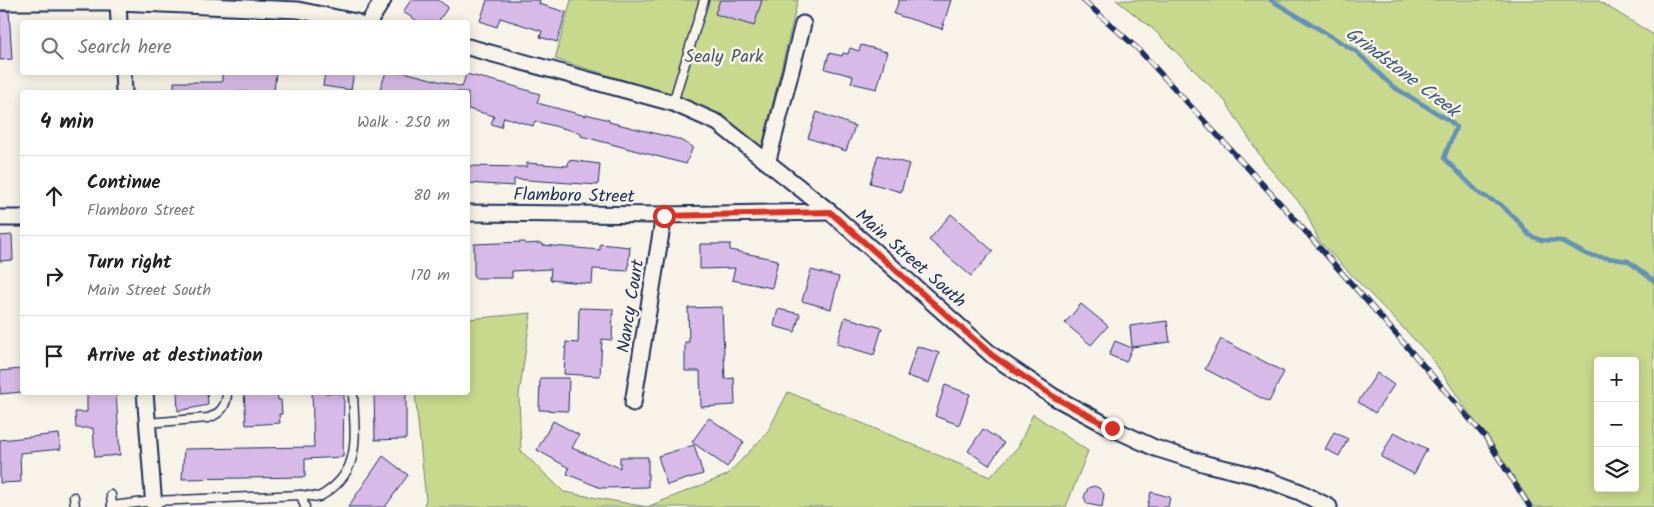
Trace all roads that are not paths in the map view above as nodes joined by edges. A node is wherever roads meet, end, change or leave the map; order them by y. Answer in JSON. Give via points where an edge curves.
{"nodes":[{"id":1,"x":383,"y":0,"type":"edge"},
{"id":2,"x":704,"y":0,"type":"edge"},
{"id":3,"x":0,"y":2,"type":"edge"},
{"id":4,"x":118,"y":2,"type":"junction"},
{"id":5,"x":186,"y":3,"type":"edge"},
{"id":6,"x":119,"y":20,"type":"edge"},
{"id":7,"x":346,"y":20,"type":"edge"},
{"id":8,"x":370,"y":20,"type":"edge"},
{"id":9,"x":803,"y":24,"type":"dead end"},
{"id":10,"x":470,"y":48,"type":"edge"},
{"id":11,"x":122,"y":75,"type":"edge"},
{"id":12,"x":124,"y":90,"type":"edge"},
{"id":13,"x":673,"y":103,"type":"junction"},
{"id":14,"x":768,"y":160,"type":"junction"},
{"id":15,"x":830,"y":212,"type":"junction"},
{"id":16,"x":470,"y":213,"type":"edge"},
{"id":17,"x":664,"y":216,"type":"junction"},
{"id":18,"x":0,"y":218,"type":"edge"},
{"id":19,"x":20,"y":218,"type":"edge"},
{"id":20,"x":145,"y":395,"type":"edge"},
{"id":21,"x":227,"y":395,"type":"edge"},
{"id":22,"x":353,"y":395,"type":"edge"},
{"id":23,"x":633,"y":403,"type":"dead end"},
{"id":24,"x":147,"y":423,"type":"junction"},
{"id":25,"x":111,"y":495,"type":"dead end"},
{"id":26,"x":301,"y":495,"type":"junction"},
{"id":27,"x":74,"y":497,"type":"dead end"},
{"id":28,"x":153,"y":504,"type":"edge"},
{"id":29,"x":112,"y":506,"type":"edge"},
{"id":30,"x":75,"y":507,"type":"edge"},
{"id":31,"x":305,"y":507,"type":"edge"},
{"id":32,"x":1329,"y":507,"type":"edge"}],
"edges":[{"from":1,"to":8,"type":"street"},
{"from":2,"to":13,"type":"lane"},
{"from":3,"to":4,"type":"street"},
{"from":4,"to":5,"type":"street"},
{"from":4,"to":6,"type":"street"},
{"from":5,"to":7,"type":"street","via":[[298,10]]},
{"from":9,"to":14,"type":"street"},
{"from":10,"to":13,"type":"street","name":"Main Street South"},
{"from":11,"to":12,"type":"street"},
{"from":13,"to":14,"type":"street","name":"Main Street South","via":[[718,123]]},
{"from":14,"to":15,"type":"street","name":"Main Street South"},
{"from":15,"to":17,"type":"street","name":"Flamboro Street"},
{"from":15,"to":32,"type":"street","name":"Main Street South","via":[[993,356],[1054,397],[1155,448],[1257,476]]},
{"from":16,"to":17,"type":"street","name":"Flamboro Street"},
{"from":17,"to":23,"type":"street","name":"Nancy Court"},
{"from":18,"to":19,"type":"street"},
{"from":20,"to":24,"type":"street"},
{"from":21,"to":24,"type":"lane","via":[[225,405],[208,418]]},
{"from":22,"to":26,"type":"lane","via":[[355,454],[352,463],[327,492],[319,497]]},
{"from":24,"to":28,"type":"street"},
{"from":25,"to":29,"type":"lane"},
{"from":26,"to":28,"type":"lane"},
{"from":26,"to":31,"type":"lane"},
{"from":27,"to":30,"type":"lane"},
{"from":28,"to":29,"type":"lane"}]}
